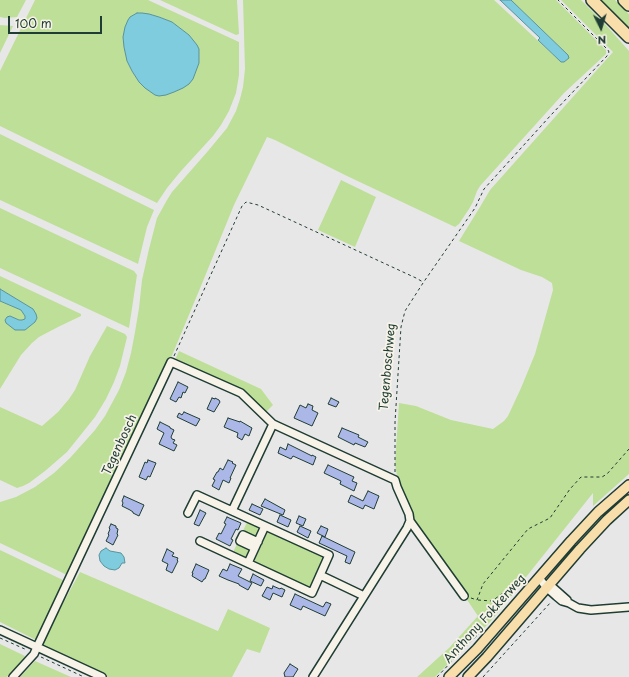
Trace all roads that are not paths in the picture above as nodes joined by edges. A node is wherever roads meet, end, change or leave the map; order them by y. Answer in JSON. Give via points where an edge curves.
{"nodes":[{"id":1,"x":592,"y":0,"type":"edge"},
{"id":2,"x":624,"y":0,"type":"edge"},
{"id":3,"x":629,"y":5,"type":"edge"},
{"id":4,"x":629,"y":37,"type":"edge"},
{"id":5,"x":273,"y":424,"type":"junction"},
{"id":6,"x":629,"y":485,"type":"edge"},
{"id":7,"x":629,"y":500,"type":"edge"},
{"id":8,"x":232,"y":511,"type":"junction"},
{"id":9,"x":188,"y":513,"type":"dead end"},
{"id":10,"x":410,"y":521,"type":"junction"},
{"id":11,"x":265,"y":526,"type":"junction"},
{"id":12,"x":200,"y":541,"type":"dead end"},
{"id":13,"x":248,"y":563,"type":"junction"},
{"id":14,"x":320,"y":575,"type":"junction"},
{"id":15,"x":539,"y":578,"type":"junction"},
{"id":16,"x":548,"y":586,"type":"junction"},
{"id":17,"x":364,"y":596,"type":"junction"},
{"id":18,"x":464,"y":596,"type":"road end"},
{"id":19,"x":569,"y":603,"type":"junction"},
{"id":20,"x":629,"y":607,"type":"edge"},
{"id":21,"x":0,"y":630,"type":"edge"},
{"id":22,"x":36,"y":650,"type":"junction"},
{"id":23,"x":13,"y":677,"type":"edge"},
{"id":24,"x":102,"y":677,"type":"edge"},
{"id":25,"x":313,"y":677,"type":"edge"},
{"id":26,"x":449,"y":677,"type":"edge"},
{"id":27,"x":468,"y":677,"type":"edge"}],
"edges":[{"from":1,"to":4,"type":"highway"},
{"from":2,"to":3,"type":"highway"},
{"from":5,"to":8,"type":"street"},
{"from":5,"to":10,"type":"street","via":[[395,480]]},
{"from":5,"to":22,"type":"street","name":"Tegenbosch","via":[[241,393],[171,362],[67,578]]},
{"from":6,"to":15,"type":"main road","name":"Anthony Fokkerweg","via":[[598,512]]},
{"from":7,"to":16,"type":"main road","name":"Anthony Fokkerweg","via":[[607,520]]},
{"from":8,"to":9,"type":"street","via":[[196,495]]},
{"from":8,"to":11,"type":"street"},
{"from":10,"to":17,"type":"street"},
{"from":10,"to":18,"type":"street"},
{"from":11,"to":13,"type":"street"},
{"from":11,"to":14,"type":"street","via":[[329,555]]},
{"from":12,"to":13,"type":"street"},
{"from":13,"to":14,"type":"street","via":[[312,593]]},
{"from":14,"to":17,"type":"street"},
{"from":15,"to":16,"type":"street","name":"Anthony Fokkerweg"},
{"from":15,"to":26,"type":"main road","name":"Anthony Fokkerweg"},
{"from":16,"to":19,"type":"street","name":"Anthony Fokkerweg"},
{"from":16,"to":19,"type":"street","name":"Anthony Fokkerweg","via":[[562,601]]},
{"from":16,"to":27,"type":"main road","name":"Anthony Fokkerweg"},
{"from":17,"to":25,"type":"street"},
{"from":19,"to":20,"type":"street","name":"Anthony Fokkerweg","via":[[578,608],[591,610]]},
{"from":21,"to":22,"type":"street"},
{"from":22,"to":23,"type":"street","name":"Tegenbosch"},
{"from":22,"to":24,"type":"street"}]}
